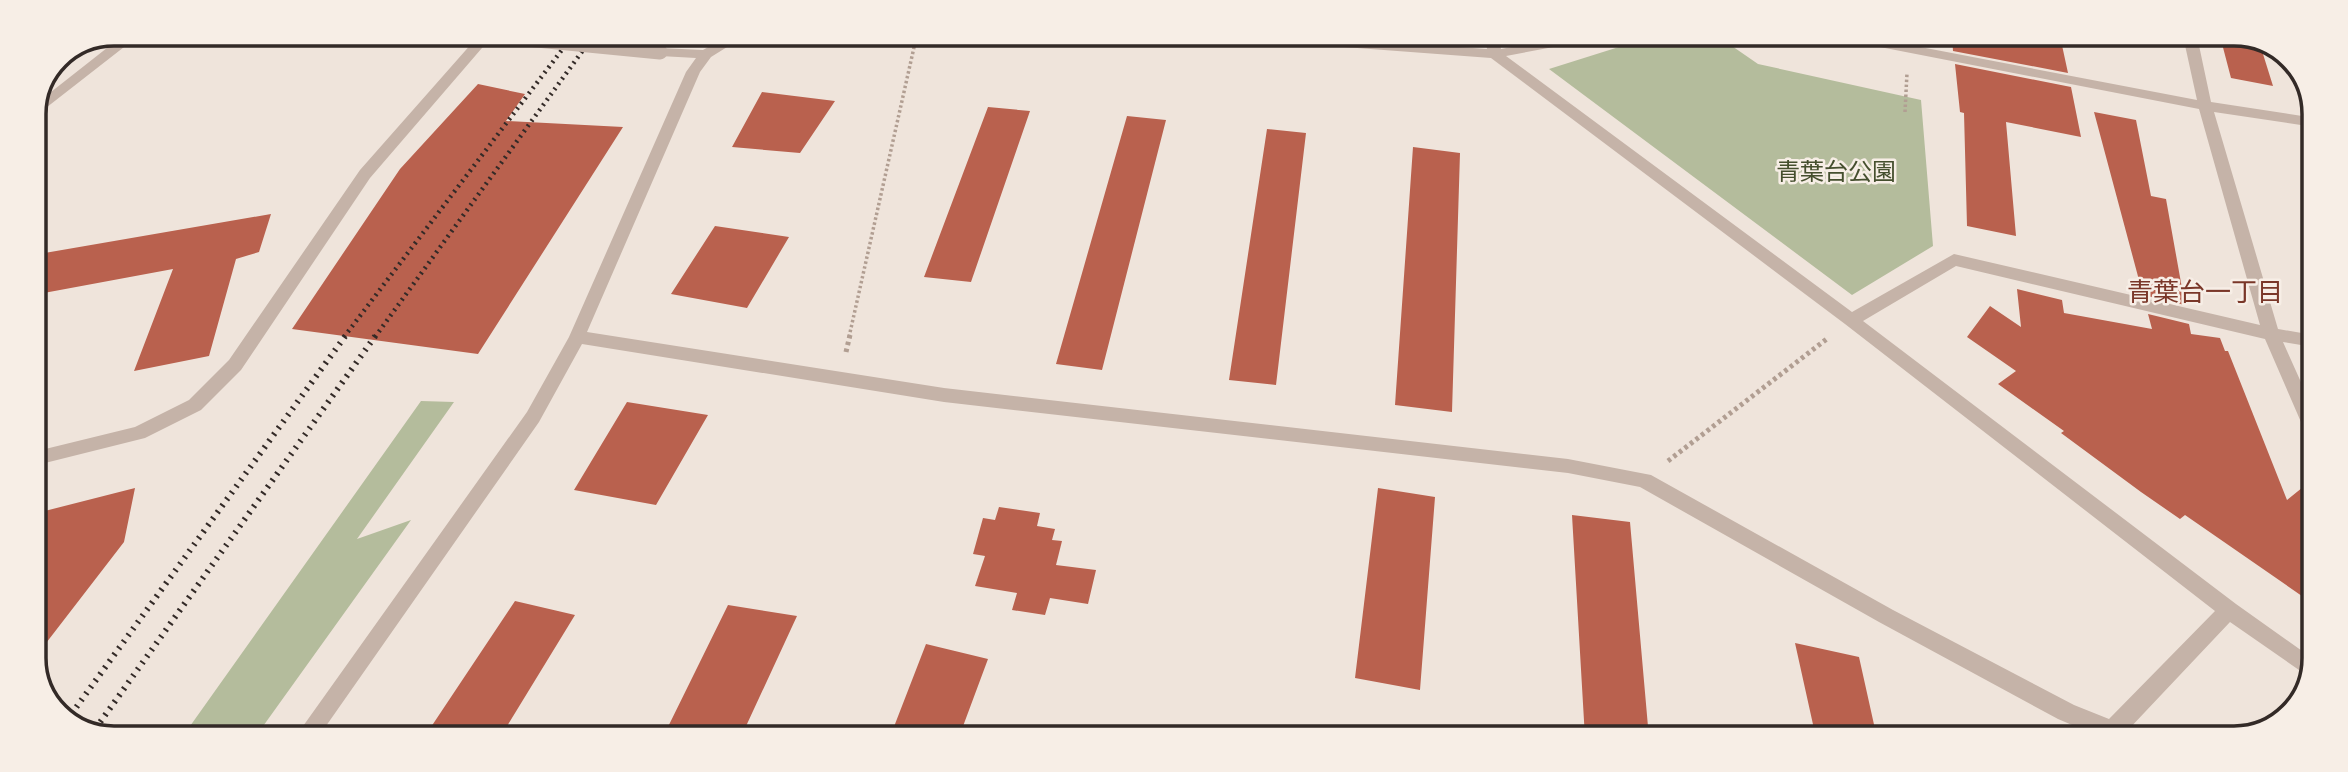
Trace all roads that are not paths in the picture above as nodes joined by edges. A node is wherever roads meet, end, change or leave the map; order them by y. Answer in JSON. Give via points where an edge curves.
{"nodes":[{"id":1,"x":120,"y":45,"type":"edge"},
{"id":2,"x":477,"y":45,"type":"edge"},
{"id":3,"x":588,"y":45,"type":"edge"},
{"id":4,"x":722,"y":45,"type":"edge"},
{"id":5,"x":1372,"y":45,"type":"edge"},
{"id":6,"x":1493,"y":45,"type":"edge"},
{"id":7,"x":1542,"y":45,"type":"edge"},
{"id":8,"x":1892,"y":45,"type":"edge"},
{"id":9,"x":2192,"y":45,"type":"edge"},
{"id":10,"x":706,"y":54,"type":"junction"},
{"id":11,"x":1494,"y":54,"type":"junction"},
{"id":12,"x":47,"y":103,"type":"edge"},
{"id":13,"x":2205,"y":106,"type":"junction"},
{"id":14,"x":2302,"y":120,"type":"edge"},
{"id":15,"x":1851,"y":320,"type":"junction"},
{"id":16,"x":2271,"y":334,"type":"junction"},
{"id":17,"x":577,"y":337,"type":"junction"},
{"id":18,"x":2302,"y":339,"type":"edge"},
{"id":19,"x":2302,"y":404,"type":"edge"},
{"id":20,"x":46,"y":456,"type":"edge"},
{"id":21,"x":2230,"y":610,"type":"junction"},
{"id":22,"x":2302,"y":663,"type":"edge"},
{"id":23,"x":314,"y":726,"type":"edge"},
{"id":24,"x":2098,"y":726,"type":"edge"},
{"id":25,"x":2126,"y":726,"type":"edge"}],
"edges":[{"from":1,"to":12,"type":"street"},
{"from":2,"to":20,"type":"street","via":[[365,174],[235,365],[195,405],[139,433]]},
{"from":3,"to":10,"type":"street","bridge":true},
{"from":4,"to":10,"type":"street"},
{"from":5,"to":11,"type":"street"},
{"from":6,"to":11,"type":"street"},
{"from":7,"to":11,"type":"street"},
{"from":8,"to":13,"type":"street"},
{"from":9,"to":13,"type":"street"},
{"from":10,"to":17,"type":"street","via":[[693,72]]},
{"from":11,"to":15,"type":"street"},
{"from":13,"to":14,"type":"street"},
{"from":13,"to":16,"type":"street"},
{"from":15,"to":16,"type":"street","via":[[1954,260]]},
{"from":15,"to":21,"type":"street"},
{"from":16,"to":18,"type":"street"},
{"from":16,"to":19,"type":"street"},
{"from":17,"to":23,"type":"street","via":[[533,417]]},
{"from":17,"to":24,"type":"street","via":[[944,396],[1568,466],[1644,480],[1898,623]]},
{"from":21,"to":22,"type":"street"},
{"from":21,"to":25,"type":"street"}]}
